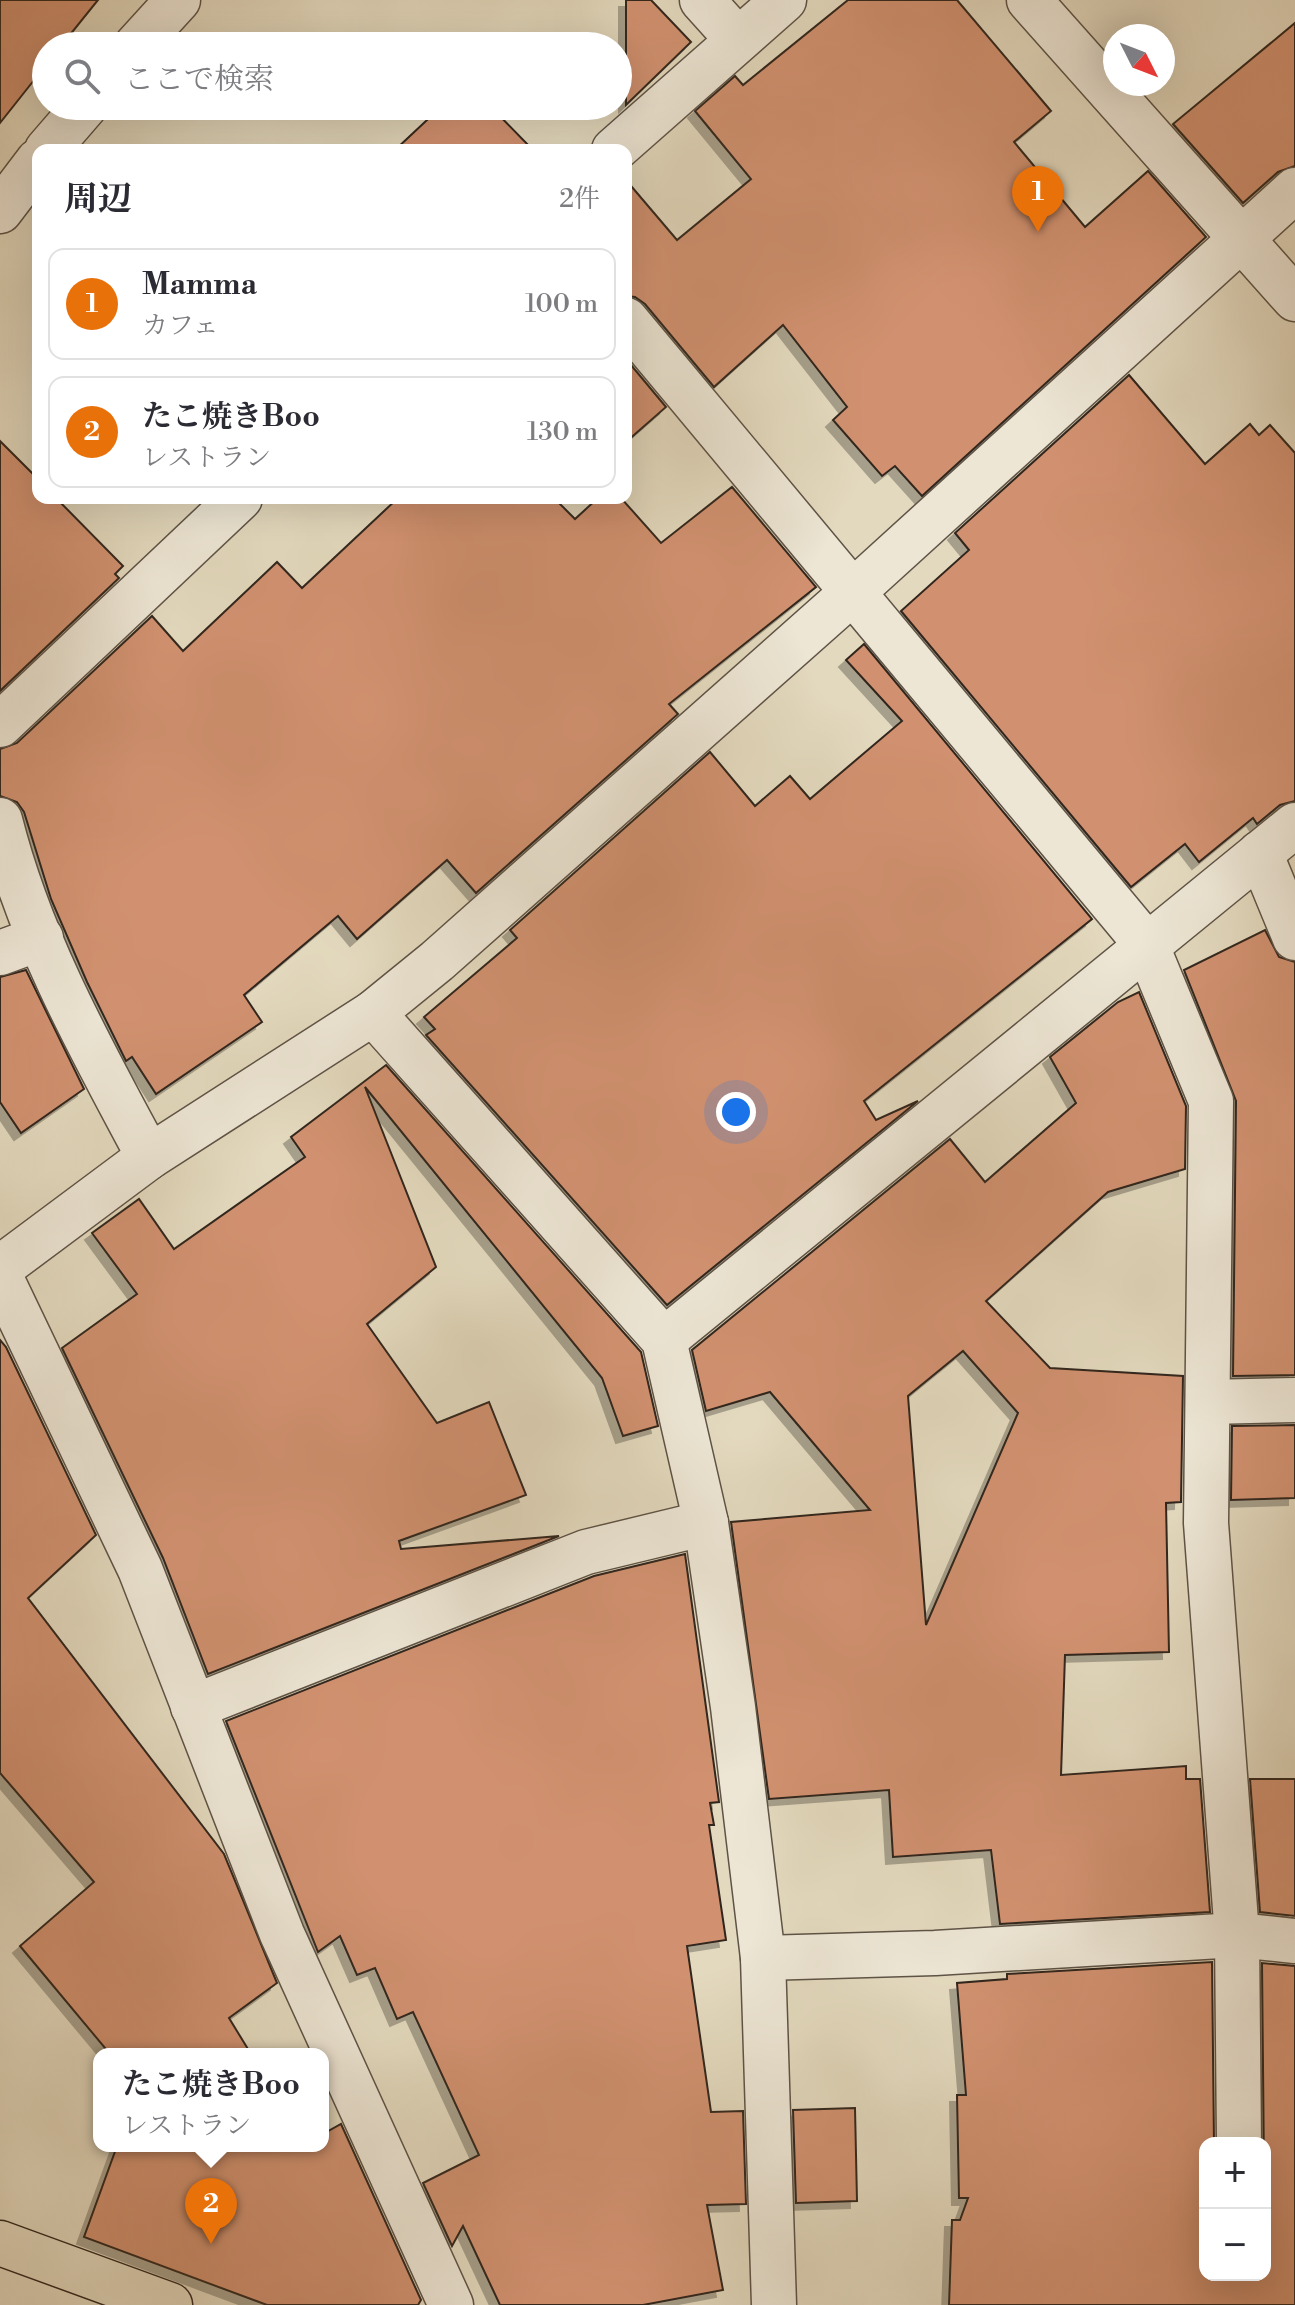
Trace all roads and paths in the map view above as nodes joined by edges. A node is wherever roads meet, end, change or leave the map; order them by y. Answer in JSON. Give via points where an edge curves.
{"nodes":[{"id":1,"x":178,"y":0,"type":"edge"},
{"id":2,"x":702,"y":0,"type":"edge"},
{"id":3,"x":784,"y":0,"type":"edge"},
{"id":4,"x":1029,"y":0,"type":"edge"},
{"id":5,"x":149,"y":32,"type":"edge"},
{"id":6,"x":738,"y":40,"type":"junction"},
{"id":7,"x":73,"y":120,"type":"edge"},
{"id":8,"x":52,"y":144,"type":"edge"},
{"id":9,"x":621,"y":144,"type":"edge"},
{"id":10,"x":32,"y":169,"type":"edge"},
{"id":11,"x":1295,"y":190,"type":"edge"},
{"id":12,"x":0,"y":211,"type":"edge"},
{"id":13,"x":1240,"y":238,"type":"junction"},
{"id":14,"x":1295,"y":299,"type":"edge"},
{"id":15,"x":632,"y":327,"type":"edge"},
{"id":16,"x":234,"y":504,"type":"edge"},
{"id":17,"x":854,"y":591,"type":"junction"},
{"id":18,"x":0,"y":725,"type":"edge"},
{"id":19,"x":0,"y":820,"type":"edge"},
{"id":20,"x":1295,"y":825,"type":"edge"},
{"id":21,"x":1260,"y":853,"type":"junction"},
{"id":22,"x":41,"y":938,"type":"junction"},
{"id":23,"x":1295,"y":938,"type":"edge"},
{"id":24,"x":1146,"y":944,"type":"junction"},
{"id":25,"x":0,"y":953,"type":"edge"},
{"id":26,"x":373,"y":1013,"type":"junction"},
{"id":27,"x":149,"y":1157,"type":"junction"},
{"id":28,"x":0,"y":1268,"type":"edge"},
{"id":29,"x":0,"y":1276,"type":"edge"},
{"id":30,"x":664,"y":1340,"type":"junction"},
{"id":31,"x":1295,"y":1400,"type":"edge"},
{"id":32,"x":1208,"y":1402,"type":"junction"},
{"id":33,"x":706,"y":1523,"type":"junction"},
{"id":34,"x":193,"y":1707,"type":"junction"},
{"id":35,"x":1237,"y":1935,"type":"junction"},
{"id":36,"x":1295,"y":1941,"type":"edge"},
{"id":37,"x":763,"y":1958,"type":"junction"},
{"id":38,"x":1239,"y":2137,"type":"edge"},
{"id":39,"x":0,"y":2243,"type":"edge"},
{"id":40,"x":170,"y":2305,"type":"edge"},
{"id":41,"x":451,"y":2305,"type":"edge"},
{"id":42,"x":774,"y":2305,"type":"edge"}],
"edges":[{"from":1,"to":5,"type":"street"},
{"from":2,"to":6,"type":"street"},
{"from":3,"to":6,"type":"street"},
{"from":4,"to":13,"type":"street"},
{"from":6,"to":9,"type":"street"},
{"from":7,"to":8,"type":"street"},
{"from":10,"to":12,"type":"street"},
{"from":11,"to":13,"type":"street"},
{"from":13,"to":14,"type":"street"},
{"from":13,"to":17,"type":"street"},
{"from":15,"to":17,"type":"street"},
{"from":16,"to":18,"type":"street"},
{"from":17,"to":24,"type":"street"},
{"from":17,"to":26,"type":"street"},
{"from":19,"to":22,"type":"street"},
{"from":20,"to":21,"type":"street"},
{"from":21,"to":23,"type":"street"},
{"from":21,"to":24,"type":"street"},
{"from":22,"to":25,"type":"street"},
{"from":22,"to":27,"type":"street","via":[[74,1019]]},
{"from":24,"to":30,"type":"street"},
{"from":24,"to":32,"type":"street","via":[[1211,1101]]},
{"from":26,"to":27,"type":"street"},
{"from":26,"to":30,"type":"street"},
{"from":27,"to":28,"type":"street"},
{"from":29,"to":34,"type":"street","via":[[140,1569]]},
{"from":30,"to":33,"type":"street"},
{"from":31,"to":32,"type":"street"},
{"from":32,"to":35,"type":"street","via":[[1206,1523]]},
{"from":33,"to":34,"type":"street","via":[[586,1552]]},
{"from":33,"to":37,"type":"street"},
{"from":34,"to":41,"type":"street","via":[[282,1934]]},
{"from":35,"to":36,"type":"street"},
{"from":35,"to":37,"type":"street"},
{"from":35,"to":38,"type":"street"},
{"from":37,"to":42,"type":"street"},
{"from":39,"to":40,"type":"main road"}]}
